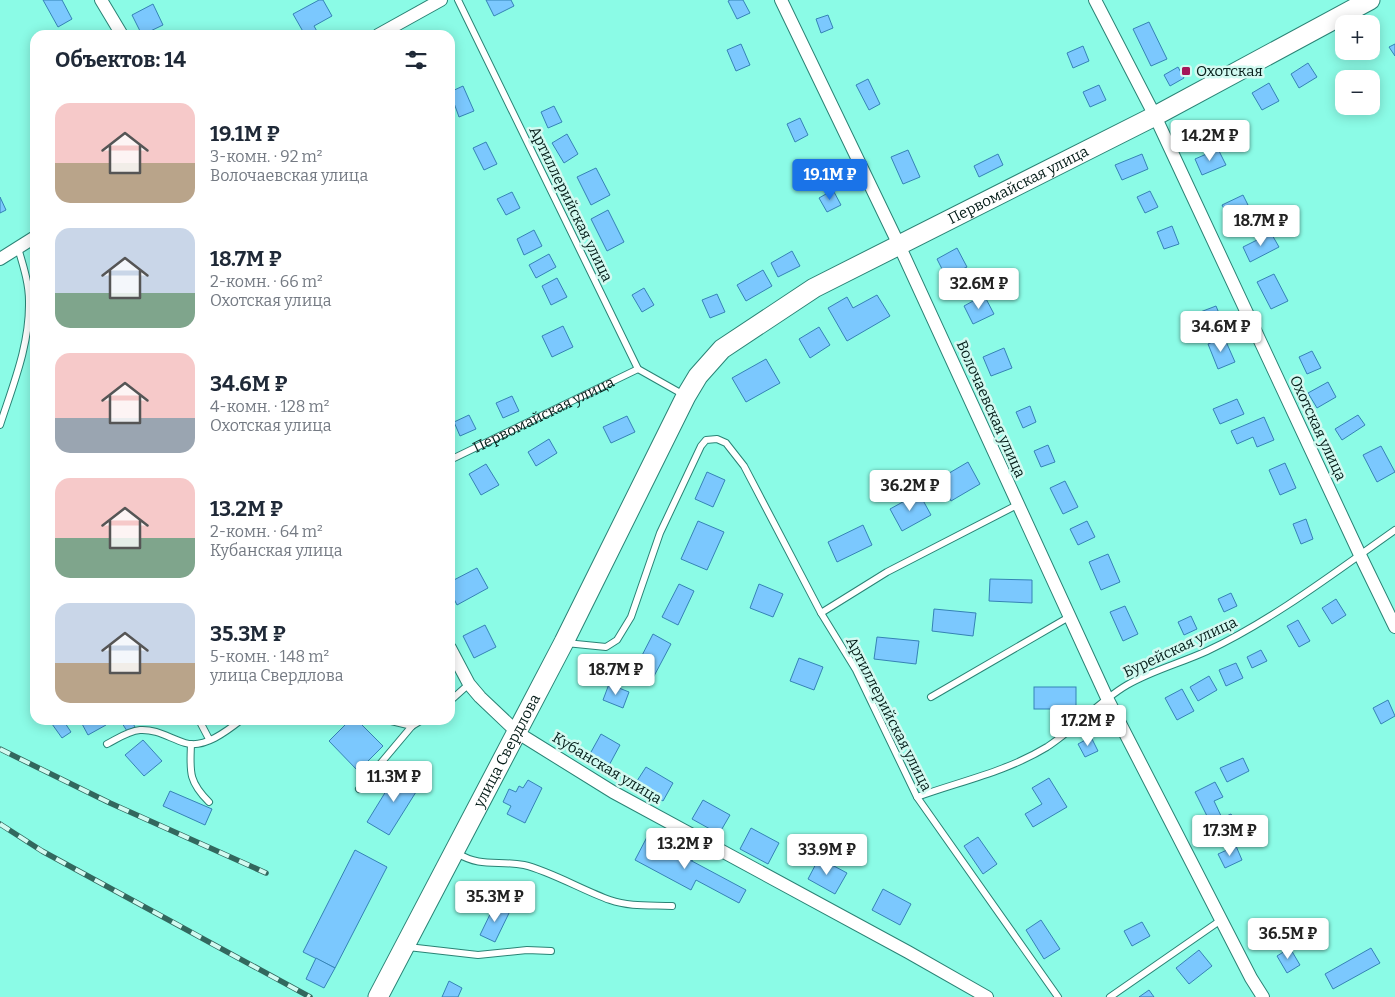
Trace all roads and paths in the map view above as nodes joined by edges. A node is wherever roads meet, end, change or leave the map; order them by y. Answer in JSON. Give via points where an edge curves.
{"nodes":[{"id":1,"x":101,"y":0,"type":"edge"},
{"id":2,"x":441,"y":0,"type":"edge"},
{"id":3,"x":458,"y":0,"type":"edge"},
{"id":4,"x":781,"y":0,"type":"edge"},
{"id":5,"x":1096,"y":0,"type":"edge"},
{"id":6,"x":1370,"y":0,"type":"edge"},
{"id":7,"x":119,"y":30,"type":"edge"},
{"id":8,"x":387,"y":30,"type":"edge"},
{"id":9,"x":1155,"y":116,"type":"junction"},
{"id":10,"x":30,"y":240,"type":"edge"},
{"id":11,"x":900,"y":245,"type":"junction"},
{"id":12,"x":18,"y":248,"type":"junction"},
{"id":13,"x":0,"y":259,"type":"edge"},
{"id":14,"x":638,"y":370,"type":"junction"},
{"id":15,"x":686,"y":396,"type":"junction"},
{"id":16,"x":0,"y":425,"type":"edge"},
{"id":17,"x":455,"y":458,"type":"edge"},
{"id":18,"x":1017,"y":505,"type":"junction"},
{"id":19,"x":1395,"y":530,"type":"edge"},
{"id":20,"x":1360,"y":555,"type":"junction"},
{"id":21,"x":822,"y":613,"type":"junction"},
{"id":22,"x":1069,"y":617,"type":"junction"},
{"id":23,"x":1395,"y":627,"type":"edge"},
{"id":24,"x":564,"y":642,"type":"junction"},
{"id":25,"x":455,"y":657,"type":"edge"},
{"id":26,"x":470,"y":684,"type":"junction"},
{"id":27,"x":455,"y":697,"type":"edge"},
{"id":28,"x":931,"y":697,"type":"dead end"},
{"id":29,"x":1106,"y":698,"type":"junction"},
{"id":30,"x":201,"y":725,"type":"edge"},
{"id":31,"x":235,"y":725,"type":"edge"},
{"id":32,"x":408,"y":725,"type":"edge"},
{"id":33,"x":412,"y":726,"type":"joint"},
{"id":34,"x":518,"y":733,"type":"junction"},
{"id":35,"x":208,"y":740,"type":"junction"},
{"id":36,"x":107,"y":744,"type":"dead end"},
{"id":37,"x":191,"y":744,"type":"junction"},
{"id":38,"x":359,"y":789,"type":"dead end"},
{"id":39,"x":916,"y":797,"type":"junction"},
{"id":40,"x":208,"y":802,"type":"dead end"},
{"id":41,"x":454,"y":851,"type":"junction"},
{"id":42,"x":672,"y":906,"type":"dead end"},
{"id":43,"x":1221,"y":920,"type":"junction"},
{"id":44,"x":404,"y":947,"type":"junction"},
{"id":45,"x":551,"y":951,"type":"dead end"},
{"id":46,"x":378,"y":997,"type":"edge"},
{"id":47,"x":987,"y":997,"type":"edge"},
{"id":48,"x":1058,"y":997,"type":"edge"},
{"id":49,"x":1110,"y":997,"type":"edge"},
{"id":50,"x":1263,"y":997,"type":"edge"}],
"edges":[{"from":1,"to":7,"type":"street"},
{"from":2,"to":8,"type":"street"},
{"from":3,"to":14,"type":"lane","name":"Артиллерийская улица"},
{"from":4,"to":11,"type":"street","name":"Волочаевская улица"},
{"from":5,"to":9,"type":"street","name":"Охотская улица"},
{"from":6,"to":9,"type":"main road","name":"Первомайская улица"},
{"from":9,"to":11,"type":"main road","name":"Первомайская улица"},
{"from":9,"to":20,"type":"street","name":"Охотская улица"},
{"from":10,"to":12,"type":"street"},
{"from":11,"to":15,"type":"main road","name":"Первомайская улица","via":[[814,288],[734,339],[711,360]]},
{"from":11,"to":18,"type":"street","name":"Волочаевская улица"},
{"from":12,"to":13,"type":"street"},
{"from":12,"to":16,"type":"lane","via":[[29,300],[28,322],[21,361]]},
{"from":14,"to":15,"type":"lane"},
{"from":14,"to":17,"type":"lane","name":"Первомайская улица"},
{"from":15,"to":24,"type":"main road","name":"улица Свердлова"},
{"from":18,"to":21,"type":"lane","via":[[887,572]]},
{"from":18,"to":22,"type":"street","name":"Волочаевская улица"},
{"from":19,"to":20,"type":"lane","name":"Бурейская улица"},
{"from":20,"to":23,"type":"street","name":"Охотская улица"},
{"from":20,"to":29,"type":"lane","name":"Бурейская улица","via":[[1280,611],[1207,651],[1150,672]]},
{"from":21,"to":24,"type":"lane","name":"Артиллерийская улица","via":[[744,466],[726,443],[712,438],[701,446],[660,533],[631,617],[617,640],[606,646]]},
{"from":21,"to":39,"type":"lane","name":"Артиллерийская улица","via":[[856,670]]},
{"from":22,"to":28,"type":"lane"},
{"from":22,"to":29,"type":"street","name":"Волочаевская улица"},
{"from":24,"to":34,"type":"main road","name":"улица Свердлова"},
{"from":25,"to":26,"type":"street","name":"Кубанская улица"},
{"from":26,"to":27,"type":"lane"},
{"from":26,"to":34,"type":"street","name":"Кубанская улица"},
{"from":29,"to":39,"type":"lane","name":"Бурейская улица","via":[[1049,746],[1022,762]]},
{"from":29,"to":43,"type":"street","name":"Волочаевская улица"},
{"from":30,"to":35,"type":"lane"},
{"from":31,"to":35,"type":"lane"},
{"from":32,"to":33,"type":"lane"},
{"from":33,"to":38,"type":"lane"},
{"from":34,"to":41,"type":"main road","name":"улица Свердлова"},
{"from":34,"to":47,"type":"street","name":"Кубанская улица","via":[[612,792]]},
{"from":35,"to":37,"type":"lane"},
{"from":36,"to":37,"type":"lane","via":[[141,730],[159,732]]},
{"from":37,"to":40,"type":"lane","via":[[191,779]]},
{"from":39,"to":48,"type":"lane","name":"Артиллерийская улица"},
{"from":41,"to":42,"type":"lane","via":[[469,860],[486,864],[526,866],[612,901]]},
{"from":41,"to":44,"type":"main road","name":"улица Свердлова"},
{"from":43,"to":49,"type":"lane"},
{"from":43,"to":50,"type":"street","name":"Волочаевская улица"},
{"from":44,"to":45,"type":"lane","via":[[478,954]]},
{"from":44,"to":46,"type":"main road","name":"улица Свердлова"}]}
